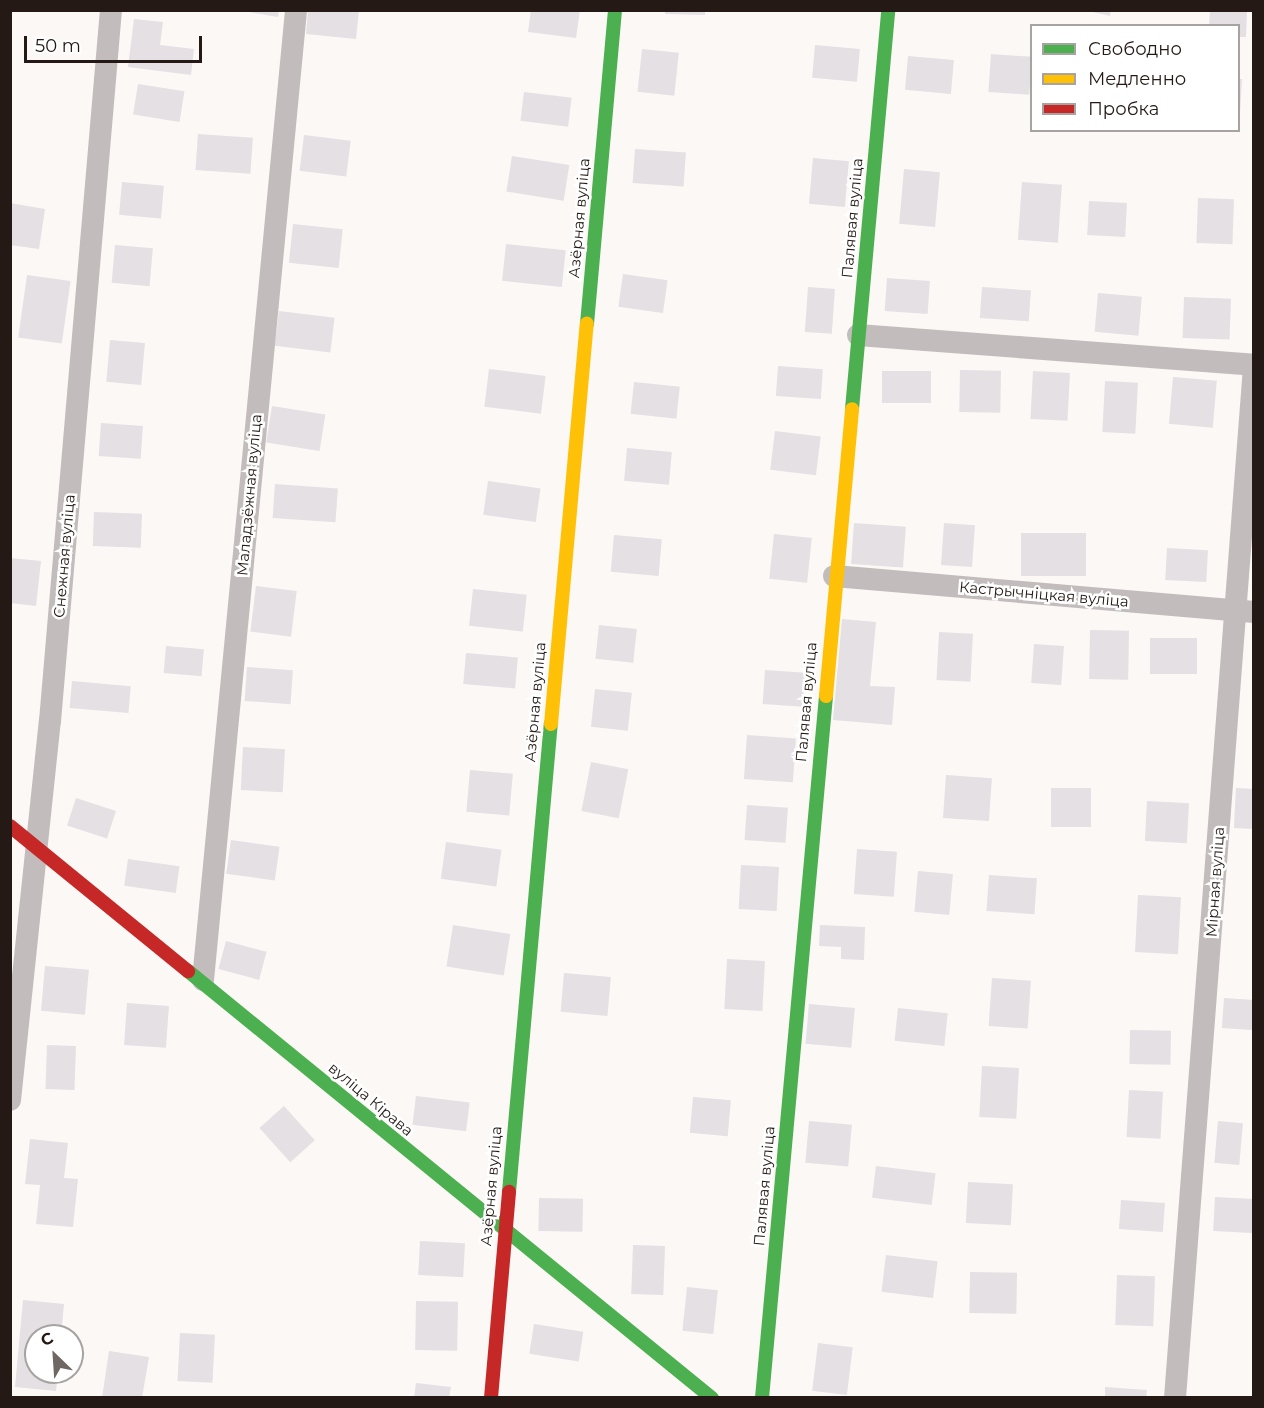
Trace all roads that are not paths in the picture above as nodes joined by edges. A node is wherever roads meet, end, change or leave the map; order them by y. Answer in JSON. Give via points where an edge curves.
{"nodes":[{"id":1,"x":111,"y":10,"type":"edge"},
{"id":2,"x":297,"y":10,"type":"edge"},
{"id":3,"x":615,"y":10,"type":"edge"},
{"id":4,"x":888,"y":10,"type":"edge"},
{"id":5,"x":858,"y":336,"type":"junction"},
{"id":6,"x":1254,"y":366,"type":"edge"},
{"id":7,"x":834,"y":576,"type":"junction"},
{"id":8,"x":1245,"y":612,"type":"edge"},
{"id":9,"x":10,"y":826,"type":"edge"},
{"id":10,"x":35,"y":846,"type":"junction"},
{"id":11,"x":203,"y":980,"type":"junction"},
{"id":12,"x":10,"y":1100,"type":"edge"},
{"id":13,"x":503,"y":1230,"type":"junction"},
{"id":14,"x":491,"y":1398,"type":"edge"},
{"id":15,"x":712,"y":1398,"type":"edge"},
{"id":16,"x":762,"y":1398,"type":"edge"},
{"id":17,"x":1175,"y":1398,"type":"edge"}],
"edges":[{"from":1,"to":10,"type":"street","name":"Снежная вуліца"},
{"from":2,"to":11,"type":"street","name":"Маладзёжная вуліца"},
{"from":3,"to":13,"type":"street","name":"Азёрная вуліца"},
{"from":4,"to":5,"type":"street","name":"Палявая вуліца"},
{"from":5,"to":6,"type":"street"},
{"from":5,"to":7,"type":"street","name":"Палявая вуліца"},
{"from":6,"to":8,"type":"street","name":"Мірная вуліца"},
{"from":7,"to":8,"type":"street","name":"Кастрычніцкая вуліца"},
{"from":7,"to":16,"type":"street","name":"Палявая вуліца"},
{"from":8,"to":17,"type":"street","name":"Мірная вуліца"},
{"from":9,"to":10,"type":"street","name":"вуліца Кірава"},
{"from":10,"to":11,"type":"street","name":"вуліца Кірава"},
{"from":10,"to":12,"type":"street","name":"Снежная вуліца"},
{"from":11,"to":13,"type":"street","name":"вуліца Кірава"},
{"from":13,"to":14,"type":"street","name":"Азёрная вуліца"},
{"from":13,"to":15,"type":"street","name":"вуліца Кірава"}]}
